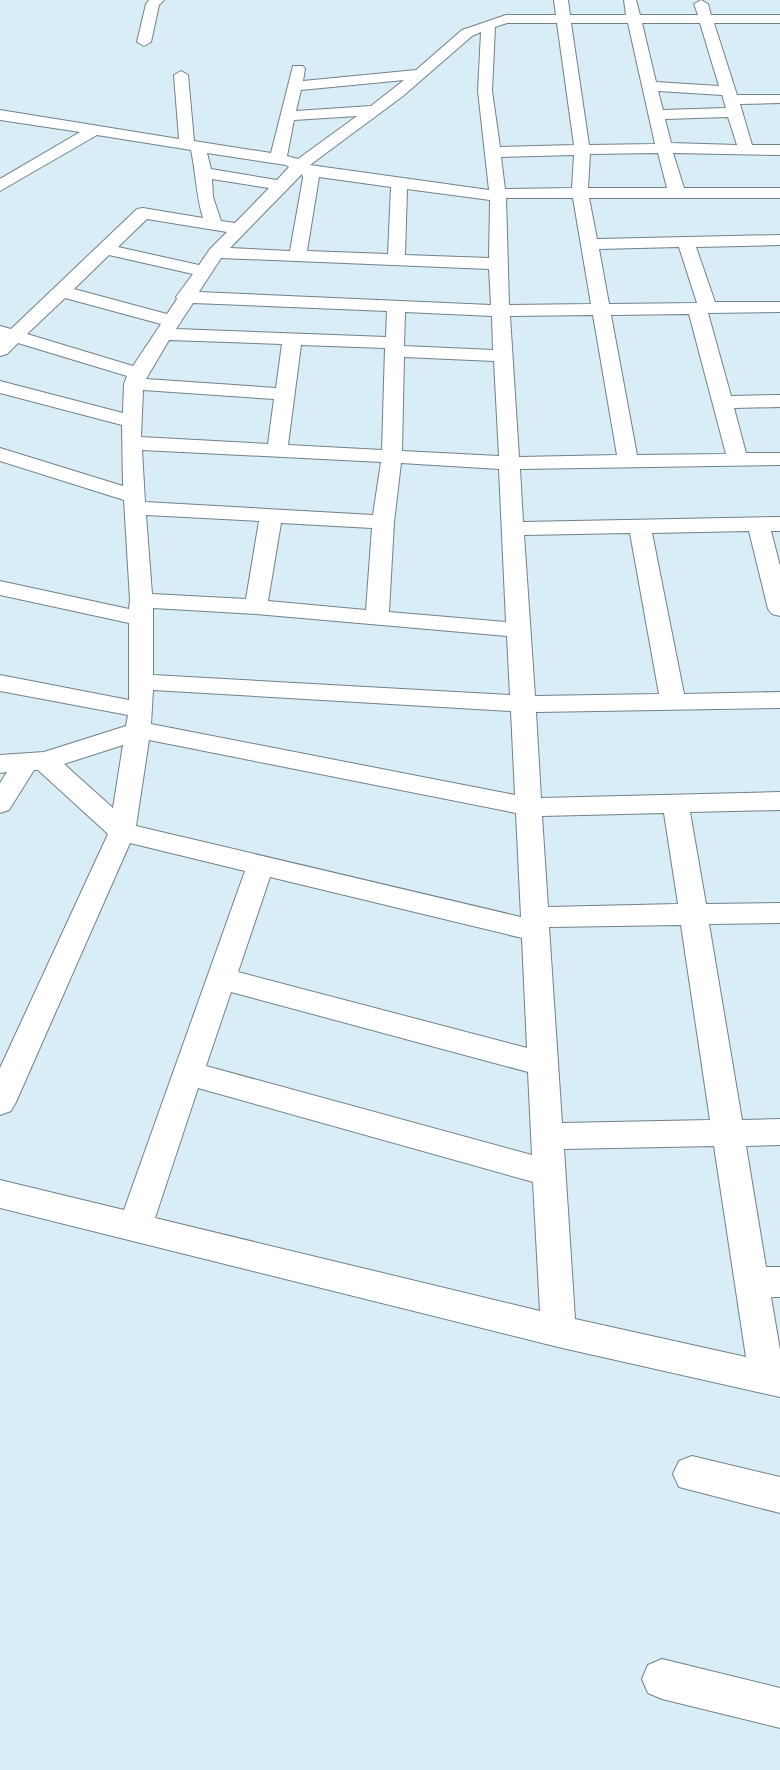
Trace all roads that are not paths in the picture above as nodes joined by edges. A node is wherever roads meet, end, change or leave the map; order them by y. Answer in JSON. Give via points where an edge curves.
{"nodes":[{"id":1,"x":157,"y":0,"type":"edge"},
{"id":2,"x":561,"y":0,"type":"edge"},
{"id":3,"x":630,"y":0,"type":"edge"},
{"id":4,"x":700,"y":0,"type":"edge"},
{"id":5,"x":512,"y":2,"type":"dead end"},
{"id":6,"x":773,"y":6,"type":"dead end"},
{"id":7,"x":506,"y":19,"type":"junction"},
{"id":8,"x":564,"y":19,"type":"junction"},
{"id":9,"x":633,"y":19,"type":"junction"},
{"id":10,"x":707,"y":19,"type":"junction"},
{"id":11,"x":780,"y":19,"type":"edge"},
{"id":12,"x":488,"y":25,"type":"junction"},
{"id":13,"x":144,"y":42,"type":"dead end"},
{"id":14,"x":298,"y":69,"type":"dead end"},
{"id":15,"x":420,"y":74,"type":"junction"},
{"id":16,"x":181,"y":75,"type":"dead end"},
{"id":17,"x":294,"y":86,"type":"junction"},
{"id":18,"x":649,"y":86,"type":"junction"},
{"id":19,"x":780,"y":99,"type":"edge"},
{"id":20,"x":732,"y":101,"type":"junction"},
{"id":21,"x":375,"y":110,"type":"junction"},
{"id":22,"x":0,"y":115,"type":"edge"},
{"id":23,"x":656,"y":115,"type":"junction"},
{"id":24,"x":288,"y":116,"type":"junction"},
{"id":25,"x":95,"y":130,"type":"junction"},
{"id":26,"x":193,"y":146,"type":"junction"},
{"id":27,"x":664,"y":148,"type":"junction"},
{"id":28,"x":746,"y":149,"type":"junction"},
{"id":29,"x":582,"y":150,"type":"junction"},
{"id":30,"x":780,"y":150,"type":"edge"},
{"id":31,"x":493,"y":152,"type":"junction"},
{"id":32,"x":278,"y":159,"type":"junction"},
{"id":33,"x":305,"y":168,"type":"junction"},
{"id":34,"x":204,"y":173,"type":"junction"},
{"id":35,"x":399,"y":183,"type":"junction"},
{"id":36,"x":281,"y":185,"type":"junction"},
{"id":37,"x":0,"y":186,"type":"edge"},
{"id":38,"x":580,"y":193,"type":"junction"},
{"id":39,"x":678,"y":193,"type":"junction"},
{"id":40,"x":780,"y":193,"type":"edge"},
{"id":41,"x":498,"y":196,"type":"junction"},
{"id":42,"x":213,"y":223,"type":"junction"},
{"id":43,"x":239,"y":229,"type":"junction"},
{"id":44,"x":780,"y":240,"type":"edge"},
{"id":45,"x":686,"y":242,"type":"junction"},
{"id":46,"x":589,"y":244,"type":"junction"},
{"id":47,"x":105,"y":249,"type":"junction"},
{"id":48,"x":216,"y":252,"type":"junction"},
{"id":49,"x":298,"y":256,"type":"junction"},
{"id":50,"x":396,"y":260,"type":"junction"},
{"id":51,"x":498,"y":264,"type":"junction"},
{"id":52,"x":203,"y":270,"type":"junction"},
{"id":53,"x":61,"y":291,"type":"junction"},
{"id":54,"x":185,"y":297,"type":"junction"},
{"id":55,"x":396,"y":306,"type":"junction"},
{"id":56,"x":780,"y":307,"type":"edge"},
{"id":57,"x":703,"y":308,"type":"junction"},
{"id":58,"x":602,"y":310,"type":"junction"},
{"id":59,"x":500,"y":311,"type":"junction"},
{"id":60,"x":167,"y":328,"type":"junction"},
{"id":61,"x":7,"y":334,"type":"edge"},
{"id":62,"x":292,"y":339,"type":"junction"},
{"id":63,"x":395,"y":347,"type":"junction"},
{"id":64,"x":0,"y":350,"type":"edge"},
{"id":65,"x":503,"y":356,"type":"junction"},
{"id":66,"x":136,"y":379,"type":"junction"},
{"id":67,"x":0,"y":387,"type":"edge"},
{"id":68,"x":283,"y":394,"type":"junction"},
{"id":69,"x":780,"y":401,"type":"edge"},
{"id":70,"x":722,"y":402,"type":"junction"},
{"id":71,"x":133,"y":422,"type":"junction"},
{"id":72,"x":131,"y":443,"type":"junction"},
{"id":73,"x":277,"y":451,"type":"junction"},
{"id":74,"x":392,"y":456,"type":"junction"},
{"id":75,"x":3,"y":459,"type":"edge"},
{"id":76,"x":780,"y":459,"type":"edge"},
{"id":77,"x":738,"y":460,"type":"junction"},
{"id":78,"x":628,"y":461,"type":"junction"},
{"id":79,"x":509,"y":463,"type":"junction"},
{"id":80,"x":135,"y":502,"type":"junction"},
{"id":81,"x":271,"y":516,"type":"junction"},
{"id":82,"x":383,"y":522,"type":"junction"},
{"id":83,"x":758,"y":524,"type":"junction"},
{"id":84,"x":780,"y":524,"type":"edge"},
{"id":85,"x":640,"y":527,"type":"junction"},
{"id":86,"x":513,"y":529,"type":"junction"},
{"id":87,"x":0,"y":588,"type":"edge"},
{"id":88,"x":256,"y":607,"type":"junction"},
{"id":89,"x":141,"y":609,"type":"junction"},
{"id":90,"x":780,"y":609,"type":"edge"},
{"id":91,"x":377,"y":617,"type":"junction"},
{"id":92,"x":519,"y":630,"type":"junction"},
{"id":93,"x":141,"y":682,"type":"junction"},
{"id":94,"x":0,"y":683,"type":"edge"},
{"id":95,"x":780,"y":700,"type":"edge"},
{"id":96,"x":673,"y":701,"type":"junction"},
{"id":97,"x":523,"y":704,"type":"junction"},
{"id":98,"x":140,"y":720,"type":"junction"},
{"id":99,"x":35,"y":762,"type":"junction"},
{"id":100,"x":0,"y":764,"type":"edge"},
{"id":101,"x":780,"y":801,"type":"edge"},
{"id":102,"x":0,"y":804,"type":"edge"},
{"id":103,"x":676,"y":804,"type":"junction"},
{"id":104,"x":528,"y":807,"type":"junction"},
{"id":105,"x":122,"y":832,"type":"junction"},
{"id":106,"x":260,"y":866,"type":"junction"},
{"id":107,"x":780,"y":913,"type":"edge"},
{"id":108,"x":693,"y":914,"type":"junction"},
{"id":109,"x":535,"y":924,"type":"junction"},
{"id":110,"x":220,"y":978,"type":"junction"},
{"id":111,"x":543,"y":1064,"type":"junction"},
{"id":112,"x":187,"y":1074,"type":"junction"},
{"id":113,"x":0,"y":1102,"type":"edge"},
{"id":114,"x":780,"y":1132,"type":"edge"},
{"id":115,"x":728,"y":1133,"type":"junction"},
{"id":116,"x":547,"y":1136,"type":"junction"},
{"id":117,"x":549,"y":1173,"type":"junction"},
{"id":118,"x":0,"y":1194,"type":"edge"},
{"id":119,"x":135,"y":1227,"type":"junction"},
{"id":120,"x":766,"y":1282,"type":"edge"},
{"id":121,"x":558,"y":1331,"type":"junction"},
{"id":122,"x":774,"y":1379,"type":"edge"},
{"id":123,"x":692,"y":1474,"type":"dead end"},
{"id":124,"x":780,"y":1495,"type":"edge"},
{"id":125,"x":662,"y":1679,"type":"dead end"},
{"id":126,"x":780,"y":1708,"type":"edge"}],
"edges":[{"from":1,"to":13,"type":"street"},
{"from":2,"to":8,"type":"street"},
{"from":3,"to":9,"type":"street"},
{"from":4,"to":10,"type":"street"},
{"from":5,"to":7,"type":"street"},
{"from":6,"to":11,"type":"street"},
{"from":7,"to":8,"type":"street"},
{"from":7,"to":12,"type":"street"},
{"from":8,"to":9,"type":"street"},
{"from":8,"to":29,"type":"street"},
{"from":9,"to":10,"type":"street"},
{"from":9,"to":18,"type":"street"},
{"from":10,"to":11,"type":"street"},
{"from":10,"to":20,"type":"street"},
{"from":12,"to":15,"type":"street","via":[[467,33]]},
{"from":12,"to":31,"type":"street","via":[[485,91]]},
{"from":14,"to":17,"type":"street"},
{"from":15,"to":17,"type":"street"},
{"from":15,"to":21,"type":"street"},
{"from":16,"to":26,"type":"street"},
{"from":17,"to":24,"type":"street"},
{"from":18,"to":20,"type":"street"},
{"from":18,"to":23,"type":"street"},
{"from":19,"to":20,"type":"street"},
{"from":20,"to":23,"type":"street"},
{"from":20,"to":28,"type":"street"},
{"from":21,"to":24,"type":"street"},
{"from":21,"to":33,"type":"street"},
{"from":22,"to":25,"type":"street"},
{"from":23,"to":27,"type":"street"},
{"from":24,"to":32,"type":"street"},
{"from":25,"to":26,"type":"street"},
{"from":25,"to":37,"type":"street"},
{"from":26,"to":32,"type":"street"},
{"from":26,"to":34,"type":"street"},
{"from":27,"to":28,"type":"street"},
{"from":27,"to":29,"type":"street"},
{"from":27,"to":39,"type":"street"},
{"from":28,"to":30,"type":"street"},
{"from":29,"to":31,"type":"street"},
{"from":29,"to":38,"type":"street"},
{"from":31,"to":41,"type":"street"},
{"from":32,"to":33,"type":"street"},
{"from":33,"to":35,"type":"street"},
{"from":33,"to":36,"type":"street"},
{"from":33,"to":49,"type":"street","via":[[311,178]]},
{"from":34,"to":36,"type":"street"},
{"from":34,"to":42,"type":"street","via":[[205,197]]},
{"from":35,"to":41,"type":"street"},
{"from":35,"to":50,"type":"street"},
{"from":36,"to":43,"type":"street"},
{"from":38,"to":39,"type":"street"},
{"from":38,"to":41,"type":"street"},
{"from":38,"to":46,"type":"street"},
{"from":39,"to":40,"type":"street"},
{"from":41,"to":51,"type":"street"},
{"from":42,"to":43,"type":"street"},
{"from":42,"to":47,"type":"street","via":[[143,212]]},
{"from":43,"to":48,"type":"street"},
{"from":44,"to":45,"type":"street"},
{"from":45,"to":46,"type":"street"},
{"from":45,"to":57,"type":"street"},
{"from":46,"to":58,"type":"street"},
{"from":47,"to":52,"type":"street"},
{"from":47,"to":53,"type":"street"},
{"from":48,"to":49,"type":"street"},
{"from":48,"to":52,"type":"street"},
{"from":49,"to":50,"type":"street"},
{"from":50,"to":51,"type":"street"},
{"from":51,"to":59,"type":"street"},
{"from":52,"to":54,"type":"street"},
{"from":53,"to":60,"type":"street"},
{"from":53,"to":61,"type":"street"},
{"from":54,"to":55,"type":"street"},
{"from":54,"to":60,"type":"street"},
{"from":55,"to":59,"type":"street"},
{"from":55,"to":63,"type":"street"},
{"from":56,"to":57,"type":"street"},
{"from":57,"to":58,"type":"street"},
{"from":57,"to":70,"type":"street"},
{"from":58,"to":59,"type":"street"},
{"from":58,"to":78,"type":"street"},
{"from":59,"to":65,"type":"street"},
{"from":60,"to":62,"type":"street"},
{"from":60,"to":66,"type":"street"},
{"from":61,"to":64,"type":"street"},
{"from":61,"to":66,"type":"street"},
{"from":62,"to":63,"type":"street"},
{"from":62,"to":68,"type":"street"},
{"from":63,"to":65,"type":"street"},
{"from":63,"to":74,"type":"street"},
{"from":65,"to":79,"type":"street"},
{"from":66,"to":68,"type":"street"},
{"from":66,"to":71,"type":"street"},
{"from":67,"to":71,"type":"street"},
{"from":68,"to":73,"type":"street"},
{"from":69,"to":70,"type":"street"},
{"from":70,"to":77,"type":"street"},
{"from":71,"to":72,"type":"street"},
{"from":72,"to":73,"type":"street"},
{"from":72,"to":80,"type":"street"},
{"from":73,"to":74,"type":"street"},
{"from":74,"to":79,"type":"street"},
{"from":74,"to":82,"type":"street"},
{"from":75,"to":80,"type":"street"},
{"from":76,"to":77,"type":"street"},
{"from":77,"to":78,"type":"street"},
{"from":78,"to":79,"type":"street"},
{"from":79,"to":86,"type":"street"},
{"from":80,"to":81,"type":"street"},
{"from":80,"to":89,"type":"street"},
{"from":81,"to":82,"type":"street"},
{"from":81,"to":88,"type":"street"},
{"from":82,"to":91,"type":"street"},
{"from":83,"to":84,"type":"street"},
{"from":83,"to":85,"type":"street"},
{"from":83,"to":90,"type":"street"},
{"from":85,"to":86,"type":"street"},
{"from":85,"to":96,"type":"street"},
{"from":86,"to":92,"type":"street"},
{"from":87,"to":89,"type":"street"},
{"from":88,"to":89,"type":"street"},
{"from":88,"to":91,"type":"street"},
{"from":89,"to":93,"type":"street"},
{"from":91,"to":92,"type":"street"},
{"from":92,"to":97,"type":"street"},
{"from":93,"to":97,"type":"street"},
{"from":93,"to":98,"type":"street"},
{"from":94,"to":98,"type":"street"},
{"from":95,"to":96,"type":"street"},
{"from":96,"to":97,"type":"street"},
{"from":97,"to":104,"type":"street"},
{"from":98,"to":99,"type":"street","via":[[75,753]]},
{"from":98,"to":104,"type":"street"},
{"from":98,"to":105,"type":"street"},
{"from":99,"to":100,"type":"street"},
{"from":99,"to":102,"type":"street"},
{"from":99,"to":105,"type":"street"},
{"from":101,"to":103,"type":"street"},
{"from":103,"to":104,"type":"street"},
{"from":103,"to":108,"type":"street"},
{"from":104,"to":109,"type":"street"},
{"from":105,"to":106,"type":"street"},
{"from":105,"to":113,"type":"street"},
{"from":106,"to":109,"type":"street"},
{"from":106,"to":110,"type":"street"},
{"from":107,"to":108,"type":"street"},
{"from":108,"to":109,"type":"street"},
{"from":108,"to":115,"type":"street"},
{"from":109,"to":111,"type":"street"},
{"from":110,"to":111,"type":"street"},
{"from":110,"to":112,"type":"street"},
{"from":111,"to":116,"type":"street"},
{"from":112,"to":117,"type":"street"},
{"from":112,"to":119,"type":"street"},
{"from":114,"to":115,"type":"street"},
{"from":115,"to":116,"type":"street"},
{"from":115,"to":120,"type":"street"},
{"from":116,"to":117,"type":"street"},
{"from":117,"to":121,"type":"street"},
{"from":118,"to":119,"type":"street"},
{"from":119,"to":121,"type":"street"},
{"from":120,"to":122,"type":"street"},
{"from":121,"to":122,"type":"street"},
{"from":123,"to":124,"type":"street"},
{"from":125,"to":126,"type":"street"}]}
